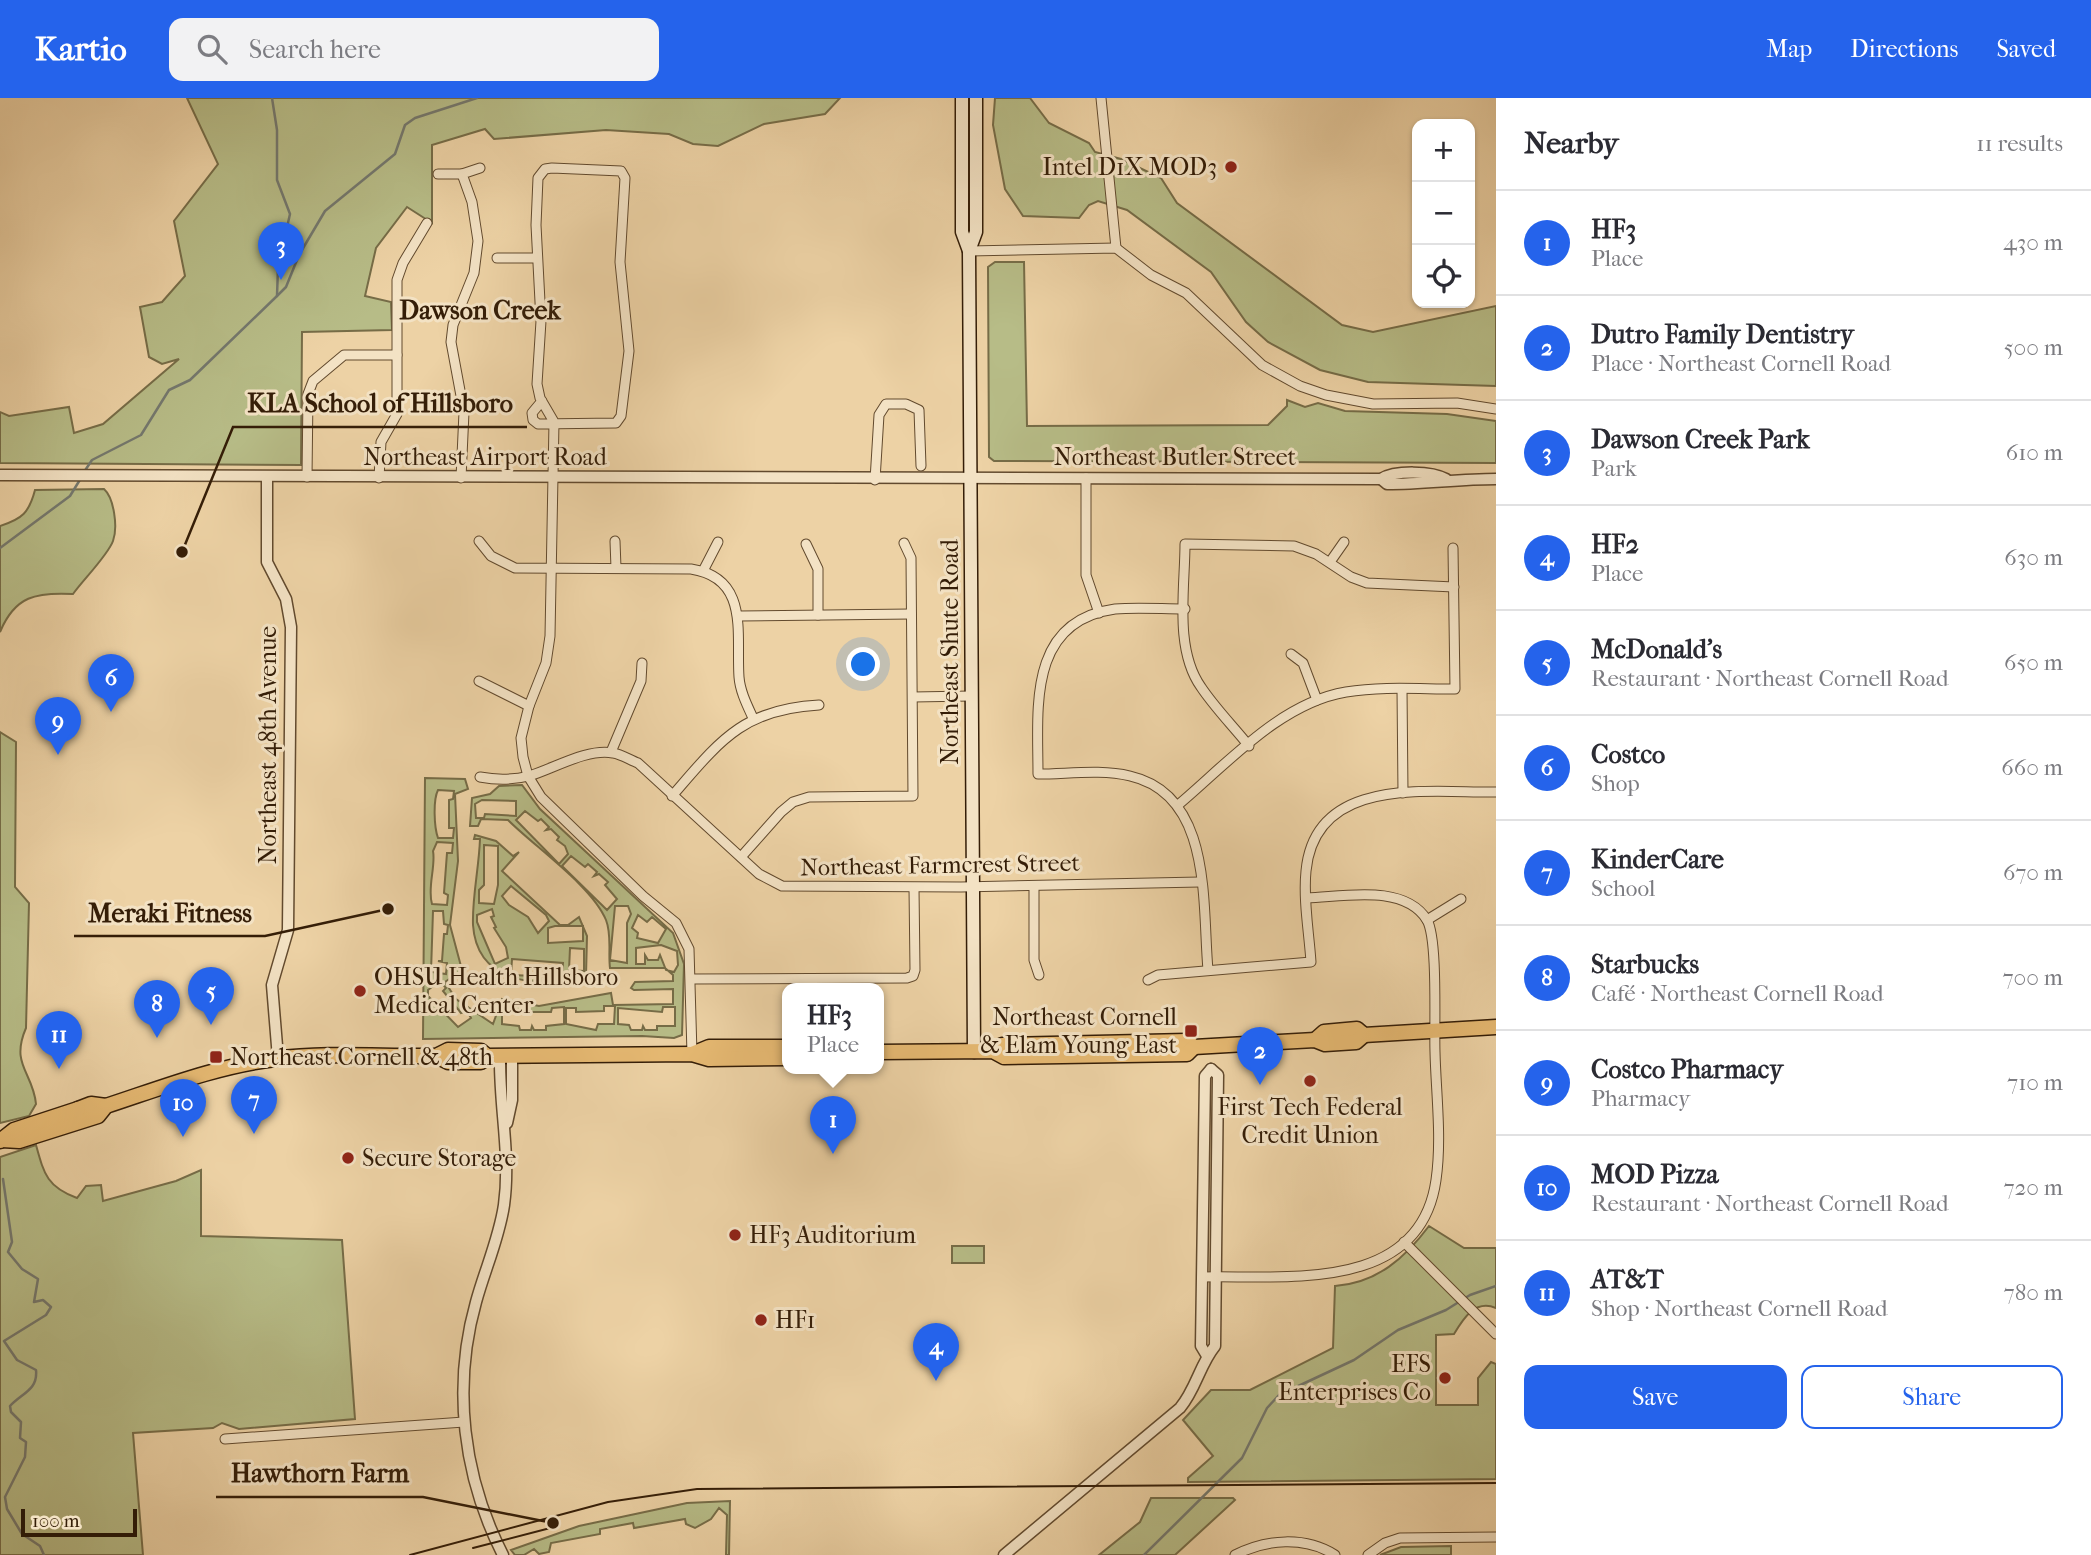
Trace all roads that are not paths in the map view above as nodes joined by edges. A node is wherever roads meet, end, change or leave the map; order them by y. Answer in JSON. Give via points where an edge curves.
{"nodes":[{"id":1,"x":962,"y":98,"type":"edge"},
{"id":2,"x":975,"y":98,"type":"edge"},
{"id":3,"x":1101,"y":98,"type":"edge"},
{"id":4,"x":480,"y":168,"type":"dead end"},
{"id":5,"x":438,"y":174,"type":"dead end"},
{"id":6,"x":461,"y":174,"type":"junction"},
{"id":7,"x":428,"y":223,"type":"dead end"},
{"id":8,"x":1116,"y":248,"type":"junction"},
{"id":9,"x":970,"y":251,"type":"junction"},
{"id":10,"x":497,"y":258,"type":"dead end"},
{"id":11,"x":537,"y":258,"type":"junction"},
{"id":12,"x":397,"y":355,"type":"junction"},
{"id":13,"x":542,"y":401,"type":"junction"},
{"id":14,"x":1496,"y":409,"type":"edge"},
{"id":15,"x":554,"y":422,"type":"junction"},
{"id":16,"x":920,"y":466,"type":"dead end"},
{"id":17,"x":0,"y":475,"type":"edge"},
{"id":18,"x":267,"y":477,"type":"junction"},
{"id":19,"x":307,"y":477,"type":"junction"},
{"id":20,"x":970,"y":477,"type":"junction"},
{"id":21,"x":379,"y":478,"type":"junction"},
{"id":22,"x":461,"y":478,"type":"junction"},
{"id":23,"x":1086,"y":478,"type":"junction"},
{"id":24,"x":554,"y":479,"type":"junction"},
{"id":25,"x":1496,"y":479,"type":"edge"},
{"id":26,"x":875,"y":480,"type":"junction"},
{"id":27,"x":480,"y":541,"type":"dead end"},
{"id":28,"x":615,"y":541,"type":"dead end"},
{"id":29,"x":718,"y":542,"type":"dead end"},
{"id":30,"x":1345,"y":542,"type":"dead end"},
{"id":31,"x":904,"y":543,"type":"dead end"},
{"id":32,"x":806,"y":544,"type":"dead end"},
{"id":33,"x":1453,"y":548,"type":"dead end"},
{"id":34,"x":1331,"y":562,"type":"junction"},
{"id":35,"x":553,"y":568,"type":"junction"},
{"id":36,"x":616,"y":568,"type":"junction"},
{"id":37,"x":703,"y":571,"type":"junction"},
{"id":38,"x":1454,"y":587,"type":"junction"},
{"id":39,"x":1185,"y":609,"type":"junction"},
{"id":40,"x":1099,"y":613,"type":"junction"},
{"id":41,"x":911,"y":614,"type":"junction"},
{"id":42,"x":818,"y":615,"type":"junction"},
{"id":43,"x":739,"y":616,"type":"junction"},
{"id":44,"x":1291,"y":654,"type":"dead end"},
{"id":45,"x":642,"y":663,"type":"dead end"},
{"id":46,"x":479,"y":681,"type":"dead end"},
{"id":47,"x":1402,"y":689,"type":"junction"},
{"id":48,"x":913,"y":696,"type":"junction"},
{"id":49,"x":971,"y":696,"type":"junction"},
{"id":50,"x":1317,"y":700,"type":"junction"},
{"id":51,"x":529,"y":705,"type":"junction"},
{"id":52,"x":819,"y":705,"type":"dead end"},
{"id":53,"x":753,"y":718,"type":"junction"},
{"id":54,"x":1249,"y":746,"type":"junction"},
{"id":55,"x":611,"y":752,"type":"junction"},
{"id":56,"x":528,"y":776,"type":"junction"},
{"id":57,"x":480,"y":777,"type":"dead end"},
{"id":58,"x":1496,"y":792,"type":"edge"},
{"id":59,"x":1403,"y":793,"type":"junction"},
{"id":60,"x":671,"y":796,"type":"junction"},
{"id":61,"x":1178,"y":805,"type":"junction"},
{"id":62,"x":741,"y":857,"type":"junction"},
{"id":63,"x":1200,"y":882,"type":"junction"},
{"id":64,"x":1034,"y":886,"type":"junction"},
{"id":65,"x":973,"y":887,"type":"junction"},
{"id":66,"x":914,"y":888,"type":"junction"},
{"id":67,"x":1307,"y":898,"type":"junction"},
{"id":68,"x":1461,"y":899,"type":"dead end"},
{"id":69,"x":1427,"y":920,"type":"junction"},
{"id":70,"x":1208,"y":970,"type":"junction"},
{"id":71,"x":1039,"y":975,"type":"dead end"},
{"id":72,"x":691,"y":979,"type":"junction"},
{"id":73,"x":1148,"y":980,"type":"dead end"},
{"id":74,"x":1496,"y":1027,"type":"edge"},
{"id":75,"x":1436,"y":1031,"type":"junction"},
{"id":76,"x":782,"y":1047,"type":"edge"},
{"id":77,"x":1210,"y":1047,"type":"junction"},
{"id":78,"x":884,"y":1052,"type":"edge"},
{"id":79,"x":974,"y":1052,"type":"junction"},
{"id":80,"x":692,"y":1054,"type":"junction"},
{"id":81,"x":499,"y":1056,"type":"junction"},
{"id":82,"x":278,"y":1058,"type":"junction"},
{"id":83,"x":782,"y":1058,"type":"edge"},
{"id":84,"x":1211,"y":1069,"type":"junction"},
{"id":85,"x":106,"y":1106,"type":"junction"},
{"id":86,"x":1,"y":1140,"type":"edge"},
{"id":87,"x":1404,"y":1242,"type":"junction"},
{"id":88,"x":1202,"y":1277,"type":"junction"},
{"id":89,"x":1216,"y":1277,"type":"junction"},
{"id":90,"x":1496,"y":1334,"type":"edge"},
{"id":91,"x":1207,"y":1356,"type":"junction"},
{"id":92,"x":464,"y":1422,"type":"junction"},
{"id":93,"x":225,"y":1439,"type":"dead end"},
{"id":94,"x":1496,"y":1536,"type":"edge"},
{"id":95,"x":1009,"y":1553,"type":"edge"},
{"id":96,"x":503,"y":1555,"type":"edge"},
{"id":97,"x":1235,"y":1555,"type":"edge"},
{"id":98,"x":1335,"y":1555,"type":"edge"},
{"id":99,"x":1368,"y":1555,"type":"edge"}],
"edges":[{"from":1,"to":9,"type":"main road","name":"Northeast Shute Road","via":[[962,232]]},
{"from":2,"to":9,"type":"main road","name":"Northeast Shute Road","via":[[976,232]]},
{"from":3,"to":8,"type":"street"},
{"from":4,"to":6,"type":"street"},
{"from":5,"to":6,"type":"street"},
{"from":6,"to":22,"type":"street","via":[[472,202],[478,241],[474,273],[451,342],[464,412]]},
{"from":7,"to":12,"type":"street","via":[[398,271]]},
{"from":8,"to":9,"type":"street"},
{"from":8,"to":14,"type":"street","via":[[1151,275],[1186,293],[1262,365],[1300,386],[1373,404],[1457,403]]},
{"from":9,"to":20,"type":"main road","name":"Northeast Shute Road"},
{"from":10,"to":11,"type":"street"},
{"from":11,"to":13,"type":"street","via":[[541,321],[537,384]]},
{"from":11,"to":15,"type":"street","via":[[540,172],[552,168],[623,173],[620,262],[629,351],[621,416],[616,423]]},
{"from":12,"to":19,"type":"street","via":[[344,355],[313,381],[308,394]]},
{"from":12,"to":21,"type":"street","via":[[397,414],[381,442]]},
{"from":13,"to":15,"type":"street"},
{"from":13,"to":15,"type":"street","via":[[532,413],[533,419],[538,424]]},
{"from":15,"to":24,"type":"street"},
{"from":16,"to":26,"type":"street","via":[[919,410],[906,404],[886,404],[879,415]]},
{"from":17,"to":18,"type":"street","name":"Northeast Airport Road"},
{"from":18,"to":19,"type":"street","name":"Northeast Airport Road"},
{"from":18,"to":82,"type":"street","name":"Northeast 48th Avenue","via":[[267,562],[288,605],[291,627],[288,930],[272,988]]},
{"from":19,"to":21,"type":"street","name":"Northeast Airport Road"},
{"from":20,"to":23,"type":"street","name":"Northeast Butler Street"},
{"from":20,"to":26,"type":"street","name":"Northeast Airport Road"},
{"from":20,"to":49,"type":"main road","name":"Northeast Shute Road"},
{"from":21,"to":22,"type":"street","name":"Northeast Airport Road"},
{"from":22,"to":24,"type":"street","name":"Northeast Airport Road"},
{"from":23,"to":25,"type":"street","name":"Northeast Butler Street","via":[[1381,479],[1387,484]]},
{"from":23,"to":40,"type":"street","via":[[1086,575]]},
{"from":24,"to":26,"type":"street","name":"Northeast Airport Road"},
{"from":24,"to":35,"type":"street"},
{"from":27,"to":35,"type":"street","via":[[491,556],[515,568]]},
{"from":28,"to":36,"type":"street"},
{"from":29,"to":37,"type":"street"},
{"from":30,"to":34,"type":"street"},
{"from":31,"to":41,"type":"street","via":[[911,558]]},
{"from":32,"to":42,"type":"street","via":[[818,569]]},
{"from":33,"to":38,"type":"street"},
{"from":34,"to":38,"type":"street","via":[[1367,583]]},
{"from":34,"to":39,"type":"street","via":[[1294,546],[1185,544]]},
{"from":35,"to":36,"type":"street"},
{"from":35,"to":51,"type":"street","via":[[546,663]]},
{"from":36,"to":37,"type":"street"},
{"from":37,"to":43,"type":"street","via":[[729,591]]},
{"from":38,"to":47,"type":"street","via":[[1455,689]]},
{"from":39,"to":40,"type":"street"},
{"from":39,"to":54,"type":"street","via":[[1187,653],[1199,686]]},
{"from":40,"to":61,"type":"street","via":[[1069,630],[1046,660],[1038,687],[1038,774],[1130,776],[1156,787]]},
{"from":41,"to":42,"type":"street"},
{"from":41,"to":48,"type":"street"},
{"from":42,"to":43,"type":"street"},
{"from":43,"to":53,"type":"street","via":[[739,679]]},
{"from":44,"to":50,"type":"street","via":[[1303,663]]},
{"from":45,"to":55,"type":"street","via":[[641,681]]},
{"from":46,"to":51,"type":"street"},
{"from":47,"to":50,"type":"street","via":[[1344,692]]},
{"from":47,"to":59,"type":"street"},
{"from":48,"to":49,"type":"street"},
{"from":48,"to":62,"type":"street","via":[[913,796],[809,797],[793,802]]},
{"from":49,"to":65,"type":"main road","name":"Northeast Shute Road"},
{"from":50,"to":54,"type":"street"},
{"from":51,"to":56,"type":"street","via":[[521,738]]},
{"from":52,"to":53,"type":"street"},
{"from":53,"to":60,"type":"street","via":[[715,747]]},
{"from":54,"to":61,"type":"street"},
{"from":55,"to":56,"type":"street"},
{"from":55,"to":60,"type":"street","name":"Northeast Farmcrest Street","via":[[638,763]]},
{"from":56,"to":57,"type":"street"},
{"from":56,"to":72,"type":"street","via":[[541,797],[578,834],[676,923],[689,949]]},
{"from":58,"to":59,"type":"street"},
{"from":59,"to":67,"type":"street","via":[[1366,797],[1349,804],[1325,825],[1309,854]]},
{"from":60,"to":62,"type":"street","name":"Northeast Farmcrest Street"},
{"from":61,"to":63,"type":"street","via":[[1195,840]]},
{"from":62,"to":66,"type":"street","name":"Northeast Farmcrest Street","via":[[758,874],[782,886]]},
{"from":63,"to":64,"type":"street","name":"Northeast Farmcrest Street"},
{"from":63,"to":70,"type":"street"},
{"from":64,"to":65,"type":"street","name":"Northeast Farmcrest Street"},
{"from":64,"to":71,"type":"street","via":[[1034,960]]},
{"from":65,"to":66,"type":"street","name":"Northeast Farmcrest Street"},
{"from":65,"to":79,"type":"main road","name":"Northeast Shute Road"},
{"from":66,"to":72,"type":"street","via":[[913,975],[895,979]]},
{"from":67,"to":69,"type":"street","via":[[1391,897],[1408,903]]},
{"from":67,"to":70,"type":"street","via":[[1311,962]]},
{"from":68,"to":69,"type":"street"},
{"from":69,"to":75,"type":"street"},
{"from":70,"to":73,"type":"street"},
{"from":72,"to":80,"type":"street"},
{"from":74,"to":75,"type":"main road"},
{"from":75,"to":77,"type":"main road","via":[[1364,1035],[1356,1042]]},
{"from":75,"to":87,"type":"street","via":[[1436,1180],[1425,1211]]},
{"from":76,"to":80,"type":"main road","via":[[709,1047]]},
{"from":77,"to":79,"type":"main road","via":[[1194,1047],[1187,1041],[1002,1045],[993,1051]]},
{"from":77,"to":84,"type":"street"},
{"from":78,"to":79,"type":"main road"},
{"from":80,"to":81,"type":"main road"},
{"from":80,"to":83,"type":"main road","via":[[709,1059]]},
{"from":81,"to":82,"type":"main road","via":[[481,1062],[448,1062],[436,1056]]},
{"from":81,"to":92,"type":"street","via":[[512,1100],[506,1126],[503,1209],[469,1333]]},
{"from":82,"to":85,"type":"main road","via":[[229,1067]]},
{"from":84,"to":88,"type":"street","via":[[1205,1076]]},
{"from":84,"to":89,"type":"street","via":[[1218,1075]]},
{"from":85,"to":86,"type":"main road","via":[[78,1108],[14,1130]]},
{"from":85,"to":86,"type":"main road","via":[[98,1116],[19,1141]]},
{"from":87,"to":89,"type":"street","via":[[1377,1262],[1344,1273]]},
{"from":87,"to":90,"type":"street"},
{"from":88,"to":89,"type":"street"},
{"from":88,"to":91,"type":"street","via":[[1201,1346]]},
{"from":89,"to":91,"type":"street","via":[[1215,1346]]},
{"from":91,"to":95,"type":"street","via":[[1196,1385],[1180,1408]]},
{"from":92,"to":93,"type":"street"},
{"from":92,"to":96,"type":"street","via":[[476,1490]]},
{"from":94,"to":99,"type":"street","via":[[1400,1538]]},
{"from":97,"to":98,"type":"street","via":[[1284,1542],[1315,1546]]}]}
